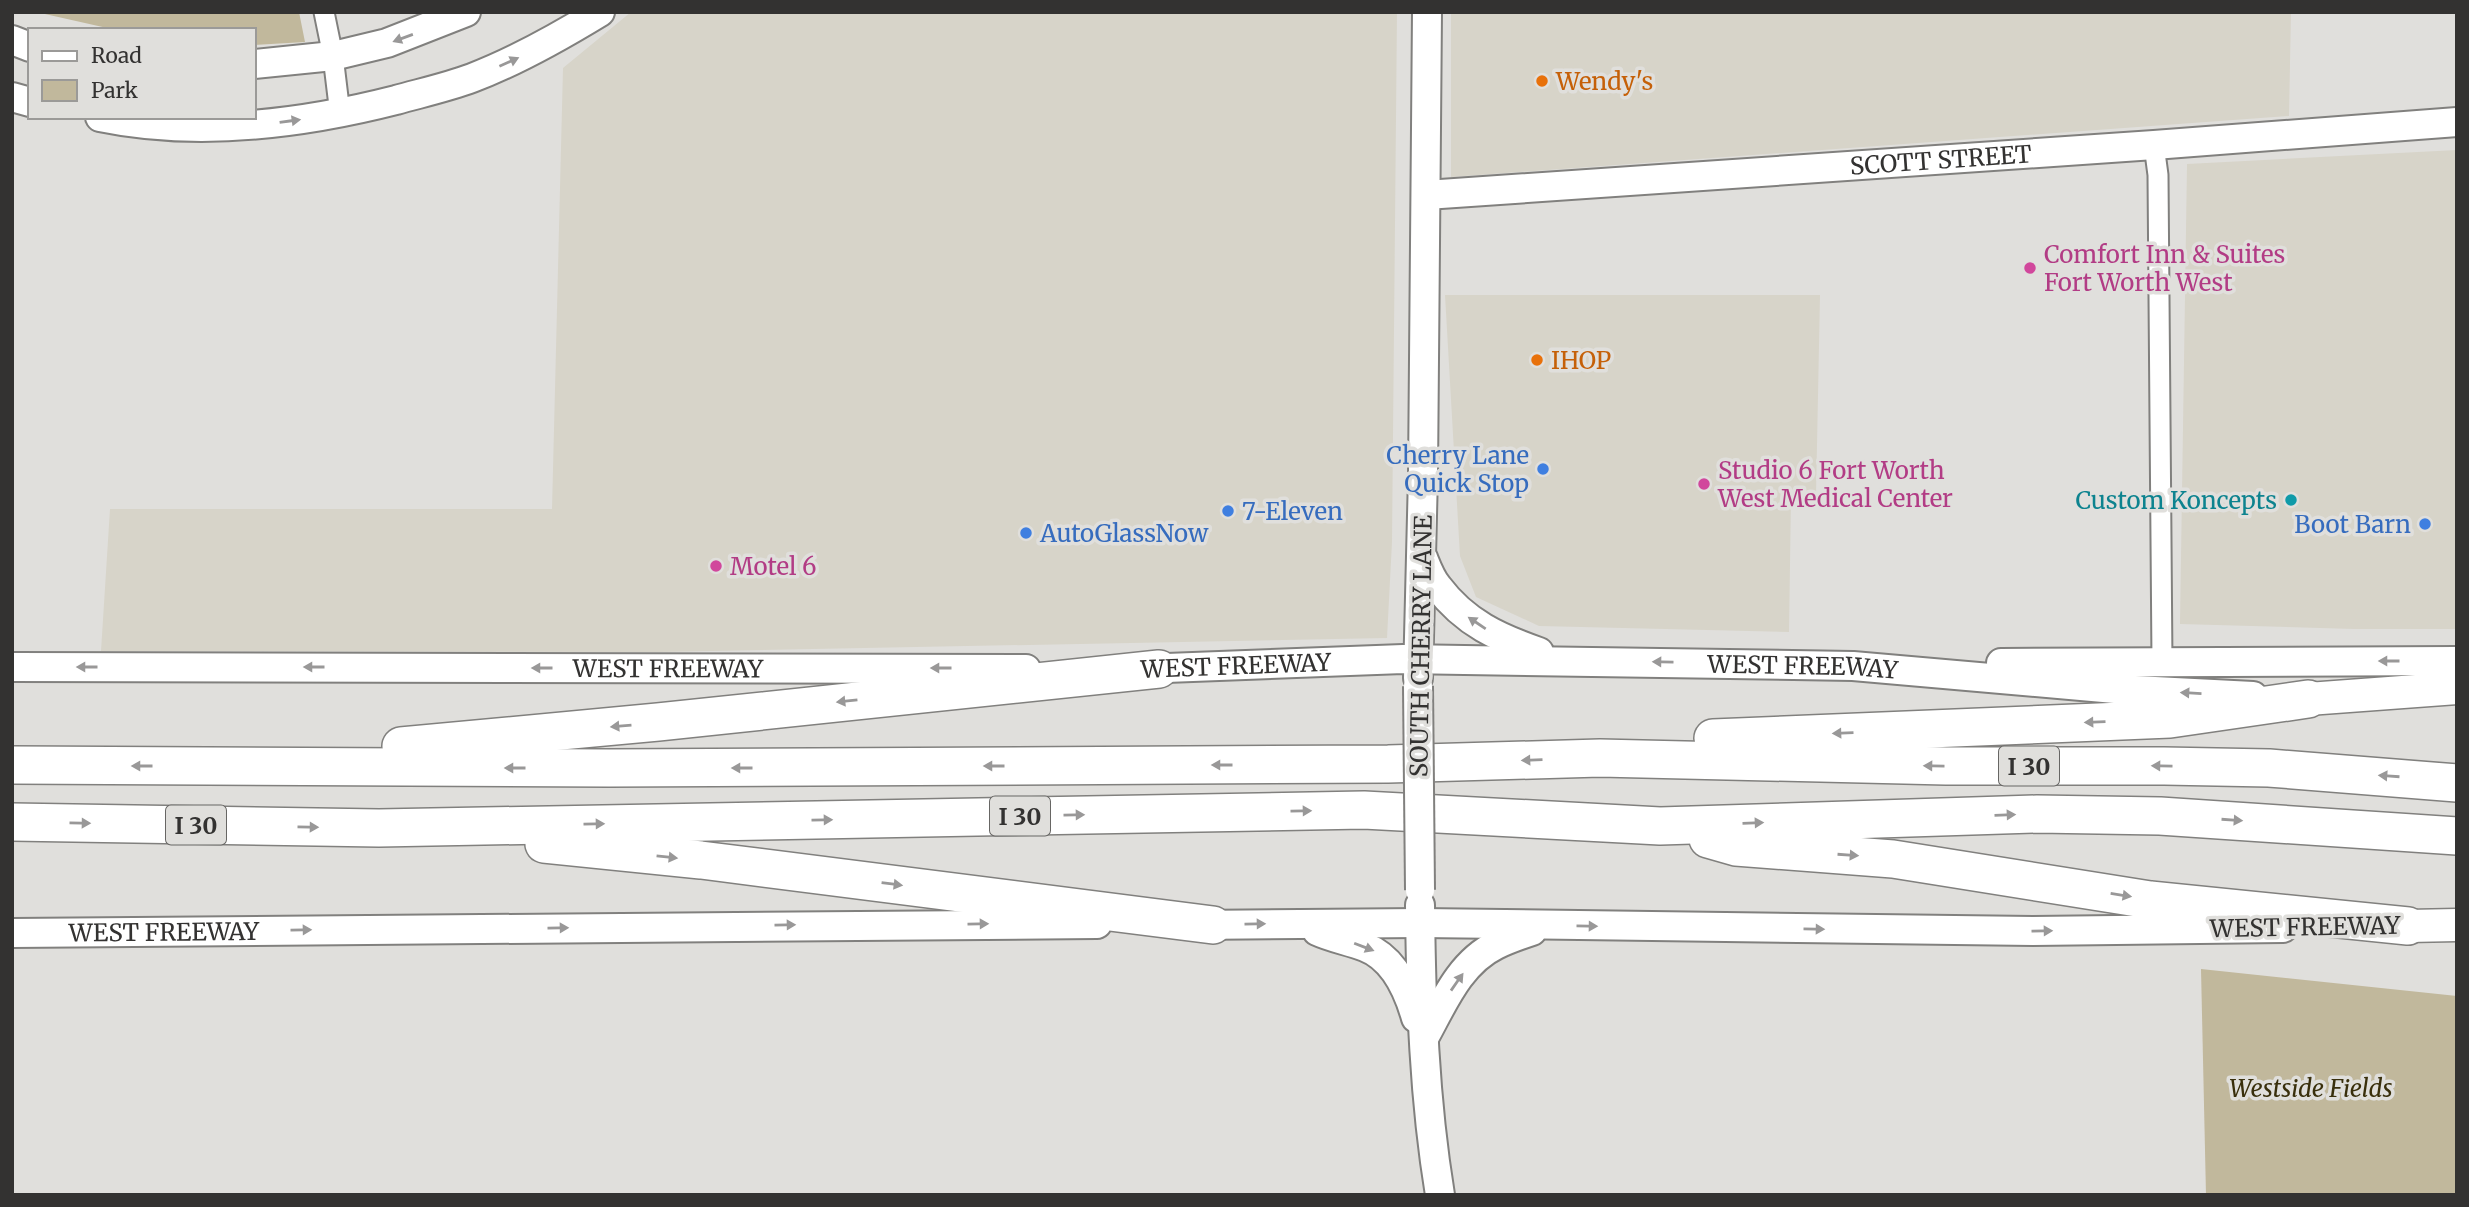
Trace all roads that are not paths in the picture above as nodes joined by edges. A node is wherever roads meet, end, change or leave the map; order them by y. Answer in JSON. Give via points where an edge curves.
{"nodes":[{"id":1,"x":324,"y":12,"type":"edge"},
{"id":2,"x":466,"y":12,"type":"edge"},
{"id":3,"x":600,"y":12,"type":"edge"},
{"id":4,"x":1427,"y":12,"type":"edge"},
{"id":5,"x":333,"y":56,"type":"junction"},
{"id":6,"x":256,"y":64,"type":"edge"},
{"id":7,"x":340,"y":114,"type":"junction"},
{"id":8,"x":116,"y":119,"type":"edge"},
{"id":9,"x":2457,"y":122,"type":"edge"},
{"id":10,"x":2154,"y":145,"type":"junction"},
{"id":11,"x":1426,"y":195,"type":"junction"},
{"id":12,"x":1421,"y":555,"type":"junction"},
{"id":13,"x":1562,"y":660,"type":"junction"},
{"id":14,"x":2457,"y":661,"type":"edge"},
{"id":15,"x":2162,"y":662,"type":"junction"},
{"id":16,"x":1853,"y":666,"type":"junction"},
{"id":17,"x":12,"y":667,"type":"edge"},
{"id":18,"x":1159,"y":669,"type":"junction"},
{"id":19,"x":1418,"y":672,"type":"junction"},
{"id":20,"x":2457,"y":688,"type":"edge"},
{"id":21,"x":2308,"y":699,"type":"junction"},
{"id":22,"x":1600,"y":758,"type":"junction"},
{"id":23,"x":12,"y":765,"type":"edge"},
{"id":24,"x":187,"y":766,"type":"junction"},
{"id":25,"x":2457,"y":782,"type":"edge"},
{"id":26,"x":12,"y":822,"type":"edge"},
{"id":27,"x":1660,"y":826,"type":"junction"},
{"id":28,"x":379,"y":828,"type":"junction"},
{"id":29,"x":2457,"y":836,"type":"edge"},
{"id":30,"x":1420,"y":923,"type":"junction"},
{"id":31,"x":1300,"y":924,"type":"junction"},
{"id":32,"x":1213,"y":925,"type":"junction"},
{"id":33,"x":1546,"y":925,"type":"junction"},
{"id":34,"x":2457,"y":925,"type":"edge"},
{"id":35,"x":2408,"y":926,"type":"junction"},
{"id":36,"x":12,"y":933,"type":"edge"},
{"id":37,"x":1423,"y":1041,"type":"junction"},
{"id":38,"x":1440,"y":1195,"type":"edge"}],
"edges":[{"from":1,"to":5,"type":"street"},
{"from":2,"to":5,"type":"main road","one_way":true,"via":[[387,43]]},
{"from":7,"to":3,"type":"main road","one_way":true,"via":[[471,78],[518,58]]},
{"from":4,"to":11,"type":"main road","name":"SOUTH CHERRY LANE"},
{"from":5,"to":6,"type":"main road"},
{"from":5,"to":7,"type":"street"},
{"from":8,"to":7,"type":"main road","one_way":true,"via":[[225,126]]},
{"from":9,"to":10,"type":"main road","name":"SCOTT STREET"},
{"from":10,"to":11,"type":"main road","name":"SCOTT STREET"},
{"from":10,"to":15,"type":"street","via":[[2158,175]]},
{"from":11,"to":12,"type":"main road","name":"SOUTH CHERRY LANE"},
{"from":13,"to":12,"type":"main road","one_way":true,"via":[[1498,638],[1461,612],[1437,586]]},
{"from":12,"to":19,"type":"main road","name":"SOUTH CHERRY LANE"},
{"from":16,"to":13,"type":"main road","name":"WEST FREEWAY","one_way":true},
{"from":13,"to":19,"type":"main road","name":"WEST FREEWAY"},
{"from":14,"to":15,"type":"main road","one_way":true},
{"from":15,"to":16,"type":"main road"},
{"from":21,"to":16,"type":"main road","name":"WEST FREEWAY","one_way":true,"via":[[2115,689]]},
{"from":18,"to":17,"type":"main road","name":"WEST FREEWAY","one_way":true},
{"from":18,"to":19,"type":"main road","name":"WEST FREEWAY"},
{"from":18,"to":24,"type":"highway","one_way":true},
{"from":19,"to":30,"type":"main road","name":"SOUTH CHERRY LANE","bridge":true},
{"from":20,"to":21,"type":"main road","name":"WEST FREEWAY"},
{"from":21,"to":22,"type":"highway","one_way":true,"via":[[2170,719],[1655,740]]},
{"from":22,"to":24,"type":"highway","number":"I 30","one_way":true,"via":[[1388,764]]},
{"from":25,"to":22,"type":"highway","number":"I 30","one_way":true,"via":[[2269,768]]},
{"from":24,"to":23,"type":"highway","number":"I 30","one_way":true},
{"from":26,"to":28,"type":"highway","number":"I 30","one_way":true},
{"from":28,"to":27,"type":"highway","number":"I 30","one_way":true,"via":[[1364,810]]},
{"from":27,"to":29,"type":"highway","number":"I 30","one_way":true,"via":[[2078,814]]},
{"from":27,"to":35,"type":"highway","one_way":true,"via":[[1737,847],[1892,859],[2150,900]]},
{"from":28,"to":32,"type":"highway","one_way":true,"via":[[701,860]]},
{"from":30,"to":31,"type":"main road","name":"WEST FREEWAY"},
{"from":30,"to":33,"type":"main road","name":"WEST FREEWAY"},
{"from":30,"to":37,"type":"main road","name":"SOUTH CHERRY LANE"},
{"from":32,"to":31,"type":"main road","name":"WEST FREEWAY","one_way":true},
{"from":31,"to":37,"type":"main road","one_way":true,"via":[[1379,954],[1409,992]]},
{"from":36,"to":32,"type":"main road","name":"WEST FREEWAY","one_way":true},
{"from":33,"to":35,"type":"main road","name":"WEST FREEWAY","one_way":true,"via":[[2033,931]]},
{"from":37,"to":33,"type":"main road","one_way":true,"via":[[1470,963],[1495,945]]},
{"from":34,"to":35,"type":"main road","name":"WEST FREEWAY"},
{"from":37,"to":38,"type":"main road","name":"SOUTH CHERRY LANE"}]}
